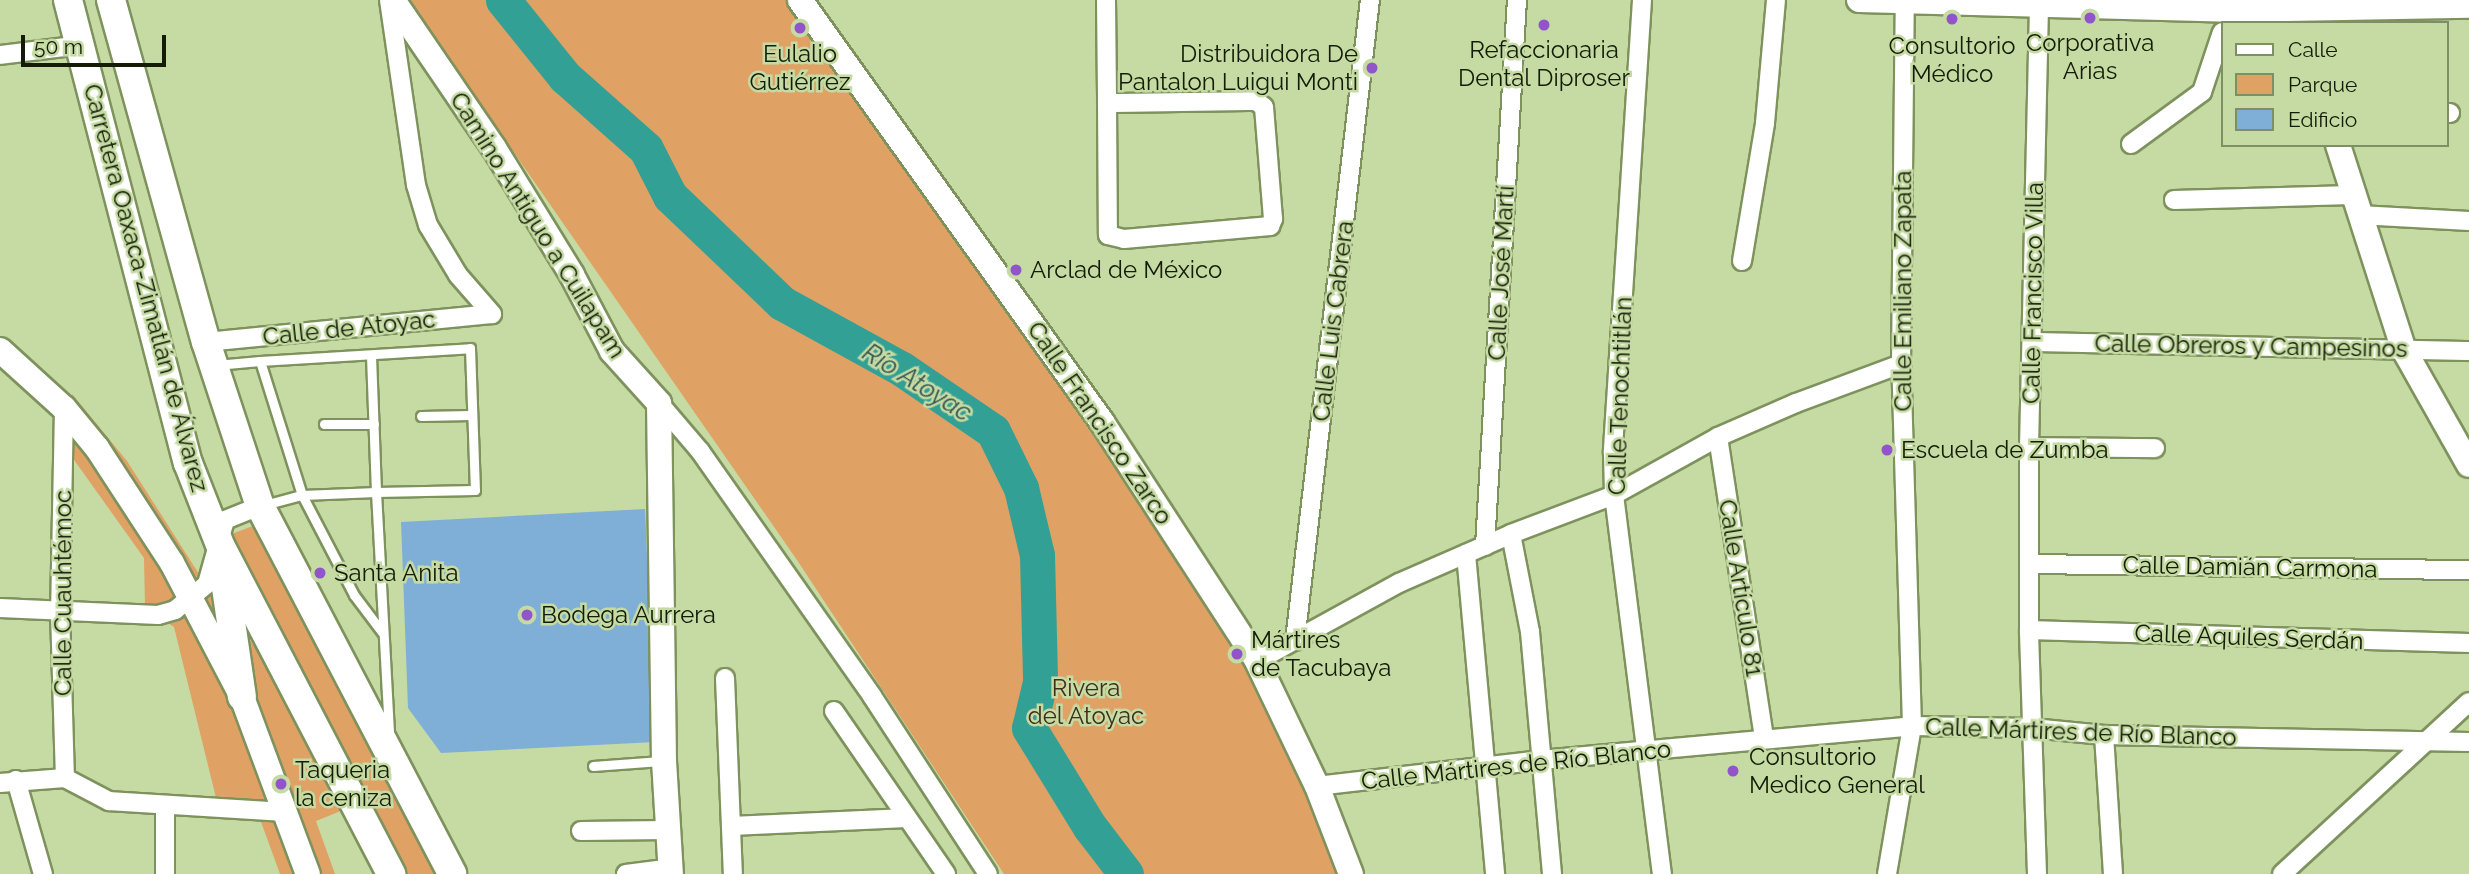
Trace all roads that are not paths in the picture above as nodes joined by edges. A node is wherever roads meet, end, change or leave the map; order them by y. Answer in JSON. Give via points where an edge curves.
{"nodes":[{"id":1,"x":68,"y":0,"type":"edge"},
{"id":2,"x":111,"y":0,"type":"edge"},
{"id":3,"x":391,"y":0,"type":"edge"},
{"id":4,"x":800,"y":0,"type":"edge"},
{"id":5,"x":1107,"y":0,"type":"edge"},
{"id":6,"x":1370,"y":0,"type":"edge"},
{"id":7,"x":1517,"y":0,"type":"edge"},
{"id":8,"x":1642,"y":0,"type":"edge"},
{"id":9,"x":1776,"y":0,"type":"edge"},
{"id":10,"x":1859,"y":0,"type":"edge"},
{"id":11,"x":1905,"y":0,"type":"edge"},
{"id":12,"x":2039,"y":3,"type":"edge"},
{"id":13,"x":2166,"y":4,"type":"edge"},
{"id":14,"x":2469,"y":6,"type":"edge"},
{"id":15,"x":2303,"y":11,"type":"edge"},
{"id":16,"x":2223,"y":21,"type":"edge"},
{"id":17,"x":2233,"y":21,"type":"edge"},
{"id":18,"x":2220,"y":40,"type":"edge"},
{"id":19,"x":81,"y":45,"type":"junction"},
{"id":20,"x":0,"y":55,"type":"edge"},
{"id":21,"x":1107,"y":103,"type":"junction"},
{"id":22,"x":2131,"y":144,"type":"dead end"},
{"id":23,"x":2339,"y":147,"type":"edge"},
{"id":24,"x":2174,"y":200,"type":"dead end"},
{"id":25,"x":2355,"y":205,"type":"junction"},
{"id":26,"x":2469,"y":221,"type":"edge"},
{"id":27,"x":1742,"y":261,"type":"dead end"},
{"id":28,"x":2032,"y":342,"type":"junction"},
{"id":29,"x":2403,"y":348,"type":"junction"},
{"id":30,"x":0,"y":350,"type":"edge"},
{"id":31,"x":2469,"y":351,"type":"edge"},
{"id":32,"x":210,"y":354,"type":"junction"},
{"id":33,"x":371,"y":355,"type":"junction"},
{"id":34,"x":260,"y":361,"type":"junction"},
{"id":35,"x":1901,"y":363,"type":"junction"},
{"id":36,"x":659,"y":403,"type":"junction"},
{"id":37,"x":64,"y":408,"type":"junction"},
{"id":38,"x":471,"y":415,"type":"junction"},
{"id":39,"x":421,"y":416,"type":"dead end"},
{"id":40,"x":324,"y":424,"type":"dead end"},
{"id":41,"x":374,"y":424,"type":"junction"},
{"id":42,"x":1718,"y":437,"type":"junction"},
{"id":43,"x":2029,"y":447,"type":"junction"},
{"id":44,"x":2155,"y":449,"type":"dead end"},
{"id":45,"x":2469,"y":465,"type":"edge"},
{"id":46,"x":376,"y":492,"type":"junction"},
{"id":47,"x":302,"y":495,"type":"junction"},
{"id":48,"x":1614,"y":495,"type":"junction"},
{"id":49,"x":260,"y":506,"type":"junction"},
{"id":50,"x":1511,"y":534,"type":"junction"},
{"id":51,"x":1485,"y":546,"type":"junction"},
{"id":52,"x":220,"y":547,"type":"junction"},
{"id":53,"x":1466,"y":554,"type":"junction"},
{"id":54,"x":2030,"y":564,"type":"junction"},
{"id":55,"x":2469,"y":570,"type":"edge"},
{"id":56,"x":191,"y":600,"type":"junction"},
{"id":57,"x":0,"y":608,"type":"edge"},
{"id":58,"x":60,"y":611,"type":"junction"},
{"id":59,"x":2029,"y":630,"type":"junction"},
{"id":60,"x":383,"y":634,"type":"junction"},
{"id":61,"x":1295,"y":641,"type":"junction"},
{"id":62,"x":2469,"y":643,"type":"edge"},
{"id":63,"x":1258,"y":661,"type":"junction"},
{"id":64,"x":725,"y":678,"type":"dead end"},
{"id":65,"x":242,"y":697,"type":"junction"},
{"id":66,"x":2469,"y":702,"type":"edge"},
{"id":67,"x":834,"y":711,"type":"dead end"},
{"id":68,"x":1912,"y":726,"type":"junction"},
{"id":69,"x":2032,"y":728,"type":"junction"},
{"id":70,"x":2104,"y":736,"type":"junction"},
{"id":71,"x":1764,"y":739,"type":"junction"},
{"id":72,"x":2429,"y":741,"type":"junction"},
{"id":73,"x":2469,"y":742,"type":"edge"},
{"id":74,"x":1648,"y":751,"type":"junction"},
{"id":75,"x":1541,"y":760,"type":"junction"},
{"id":76,"x":391,"y":761,"type":"junction"},
{"id":77,"x":664,"y":761,"type":"junction"},
{"id":78,"x":593,"y":766,"type":"dead end"},
{"id":79,"x":1485,"y":766,"type":"junction"},
{"id":80,"x":65,"y":778,"type":"junction"},
{"id":81,"x":8,"y":781,"type":"edge"},
{"id":82,"x":1317,"y":786,"type":"junction"},
{"id":83,"x":165,"y":806,"type":"junction"},
{"id":84,"x":284,"y":812,"type":"junction"},
{"id":85,"x":908,"y":818,"type":"junction"},
{"id":86,"x":731,"y":826,"type":"junction"},
{"id":87,"x":667,"y":830,"type":"junction"},
{"id":88,"x":582,"y":831,"type":"dead end"},
{"id":89,"x":671,"y":871,"type":"edge"},
{"id":90,"x":43,"y":874,"type":"edge"},
{"id":91,"x":165,"y":874,"type":"edge"},
{"id":92,"x":307,"y":874,"type":"edge"},
{"id":93,"x":391,"y":874,"type":"edge"},
{"id":94,"x":452,"y":874,"type":"edge"},
{"id":95,"x":626,"y":874,"type":"edge"},
{"id":96,"x":733,"y":874,"type":"edge"},
{"id":97,"x":946,"y":874,"type":"edge"},
{"id":98,"x":988,"y":874,"type":"edge"},
{"id":99,"x":1351,"y":874,"type":"edge"},
{"id":100,"x":1495,"y":874,"type":"edge"},
{"id":101,"x":1552,"y":874,"type":"edge"},
{"id":102,"x":1662,"y":874,"type":"edge"},
{"id":103,"x":1887,"y":874,"type":"edge"},
{"id":104,"x":2037,"y":874,"type":"edge"},
{"id":105,"x":2113,"y":874,"type":"edge"},
{"id":106,"x":2282,"y":874,"type":"edge"}],
"edges":[{"from":1,"to":19,"type":"main road","name":"Carretera Oaxaca-Zimatlán de Álvarez"},
{"from":2,"to":32,"type":"main road","name":"Carretera Oaxaca-Zimatlán de Álvarez"},
{"from":3,"to":32,"type":"street","name":"Calle de Atoyac","via":[[416,184],[428,225],[458,275],[492,314]]},
{"from":3,"to":36,"type":"street","name":"Camino Antiguo a Cuilapam","via":[[494,148],[572,275],[612,351]]},
{"from":4,"to":63,"type":"street","name":"Calle Francisco Zarco","via":[[1101,422]]},
{"from":5,"to":21,"type":"street"},
{"from":6,"to":61,"type":"street","name":"Calle Luis Cabrera"},
{"from":7,"to":51,"type":"street","name":"Calle José Martí"},
{"from":8,"to":48,"type":"street","name":"Calle Tenochtitlán"},
{"from":9,"to":27,"type":"street","via":[[1765,123]]},
{"from":10,"to":11,"type":"street"},
{"from":11,"to":12,"type":"street"},
{"from":11,"to":35,"type":"street","name":"Calle Emiliano Zapata"},
{"from":12,"to":13,"type":"street"},
{"from":12,"to":28,"type":"street","name":"Calle Francisco Villa"},
{"from":13,"to":16,"type":"street"},
{"from":14,"to":15,"type":"street"},
{"from":15,"to":17,"type":"street"},
{"from":18,"to":22,"type":"street","via":[[2202,93]]},
{"from":19,"to":20,"type":"street"},
{"from":19,"to":52,"type":"main road","name":"Carretera Oaxaca-Zimatlán de Álvarez","via":[[188,463]]},
{"from":21,"to":21,"type":"street","via":[[1256,101],[1264,107],[1270,226],[1124,239],[1108,234]]},
{"from":23,"to":25,"type":"street"},
{"from":24,"to":25,"type":"street"},
{"from":25,"to":26,"type":"street"},
{"from":25,"to":29,"type":"street"},
{"from":28,"to":29,"type":"street","name":"Calle Obreros y Campesinos"},
{"from":28,"to":43,"type":"street","name":"Calle Francisco Villa"},
{"from":29,"to":31,"type":"street","name":"Calle Obreros y Campesinos"},
{"from":29,"to":45,"type":"street"},
{"from":30,"to":37,"type":"street"},
{"from":32,"to":34,"type":"lane"},
{"from":32,"to":49,"type":"main road","name":"Carretera Oaxaca-Zimatlán de Álvarez"},
{"from":33,"to":34,"type":"lane"},
{"from":33,"to":38,"type":"lane","via":[[470,348]]},
{"from":33,"to":41,"type":"lane"},
{"from":34,"to":47,"type":"lane"},
{"from":35,"to":42,"type":"street"},
{"from":35,"to":68,"type":"street","name":"Calle Emiliano Zapata"},
{"from":36,"to":77,"type":"street"},
{"from":36,"to":98,"type":"street","via":[[700,451],[872,696]]},
{"from":37,"to":56,"type":"street","via":[[97,449]]},
{"from":37,"to":58,"type":"street","name":"Calle Cuauhtémoc"},
{"from":38,"to":39,"type":"lane"},
{"from":38,"to":46,"type":"lane","via":[[475,490]]},
{"from":40,"to":41,"type":"lane"},
{"from":41,"to":46,"type":"lane"},
{"from":42,"to":48,"type":"street"},
{"from":42,"to":71,"type":"street","name":"Calle Artículo 81"},
{"from":43,"to":44,"type":"street"},
{"from":43,"to":54,"type":"street","name":"Calle Francisco Villa"},
{"from":46,"to":47,"type":"lane"},
{"from":46,"to":60,"type":"lane"},
{"from":47,"to":49,"type":"lane"},
{"from":47,"to":60,"type":"lane","via":[[354,595]]},
{"from":48,"to":50,"type":"street"},
{"from":48,"to":74,"type":"street","name":"Calle Tenochtitlán"},
{"from":49,"to":52,"type":"street","via":[[230,515]]},
{"from":49,"to":76,"type":"main road","name":"Carretera Oaxaca-Zimatlán de Álvarez"},
{"from":50,"to":51,"type":"street"},
{"from":50,"to":75,"type":"street","via":[[1530,632]]},
{"from":51,"to":53,"type":"street"},
{"from":52,"to":56,"type":"street","via":[[207,584]]},
{"from":52,"to":65,"type":"main road"},
{"from":52,"to":93,"type":"main road","name":"Carretera Oaxaca-Zimatlán de Álvarez"},
{"from":53,"to":61,"type":"street","via":[[1399,583]]},
{"from":53,"to":79,"type":"street"},
{"from":54,"to":55,"type":"street","name":"Calle Damián Carmona"},
{"from":54,"to":59,"type":"street","name":"Calle Francisco Villa"},
{"from":56,"to":58,"type":"street","via":[[158,615]]},
{"from":56,"to":65,"type":"street"},
{"from":57,"to":58,"type":"street"},
{"from":58,"to":80,"type":"street","name":"Calle Cuauhtémoc"},
{"from":59,"to":62,"type":"street","name":"Calle Aquiles Serdán"},
{"from":59,"to":69,"type":"street","name":"Calle Francisco Villa"},
{"from":60,"to":76,"type":"lane"},
{"from":61,"to":63,"type":"street"},
{"from":63,"to":82,"type":"street","name":"Calle Francisco Zarco"},
{"from":64,"to":86,"type":"street"},
{"from":65,"to":84,"type":"street"},
{"from":66,"to":72,"type":"street"},
{"from":67,"to":85,"type":"street"},
{"from":68,"to":69,"type":"street","name":"Calle Mártires de Río Blanco"},
{"from":68,"to":71,"type":"street","name":"Calle Mártires de Río Blanco"},
{"from":68,"to":103,"type":"street","name":"Calle Emiliano Zapata"},
{"from":69,"to":70,"type":"street","name":"Calle Mártires de Río Blanco"},
{"from":69,"to":104,"type":"street","name":"Calle Francisco Villa"},
{"from":70,"to":72,"type":"street","name":"Calle Mártires de Río Blanco"},
{"from":70,"to":105,"type":"street"},
{"from":71,"to":74,"type":"street","name":"Calle Mártires de Río Blanco"},
{"from":72,"to":73,"type":"street","name":"Calle Mártires de Río Blanco"},
{"from":72,"to":106,"type":"street"},
{"from":74,"to":75,"type":"street","name":"Calle Mártires de Río Blanco"},
{"from":74,"to":102,"type":"street","name":"Calle Tenochtitlán"},
{"from":75,"to":79,"type":"street","name":"Calle Mártires de Río Blanco"},
{"from":75,"to":101,"type":"street"},
{"from":76,"to":94,"type":"main road","name":"Carretera Oaxaca-Zimatlán de Álvarez"},
{"from":77,"to":78,"type":"lane"},
{"from":77,"to":87,"type":"street"},
{"from":79,"to":82,"type":"street","name":"Calle Mártires de Río Blanco"},
{"from":79,"to":100,"type":"street"},
{"from":80,"to":81,"type":"street"},
{"from":80,"to":83,"type":"street","via":[[109,801]]},
{"from":81,"to":90,"type":"street"},
{"from":82,"to":99,"type":"street","name":"Calle Francisco Zarco"},
{"from":83,"to":84,"type":"street"},
{"from":83,"to":91,"type":"street"},
{"from":84,"to":92,"type":"street"},
{"from":85,"to":86,"type":"street"},
{"from":85,"to":97,"type":"street"},
{"from":86,"to":96,"type":"street"},
{"from":87,"to":88,"type":"street"},
{"from":87,"to":89,"type":"street"},
{"from":89,"to":95,"type":"street"}]}
